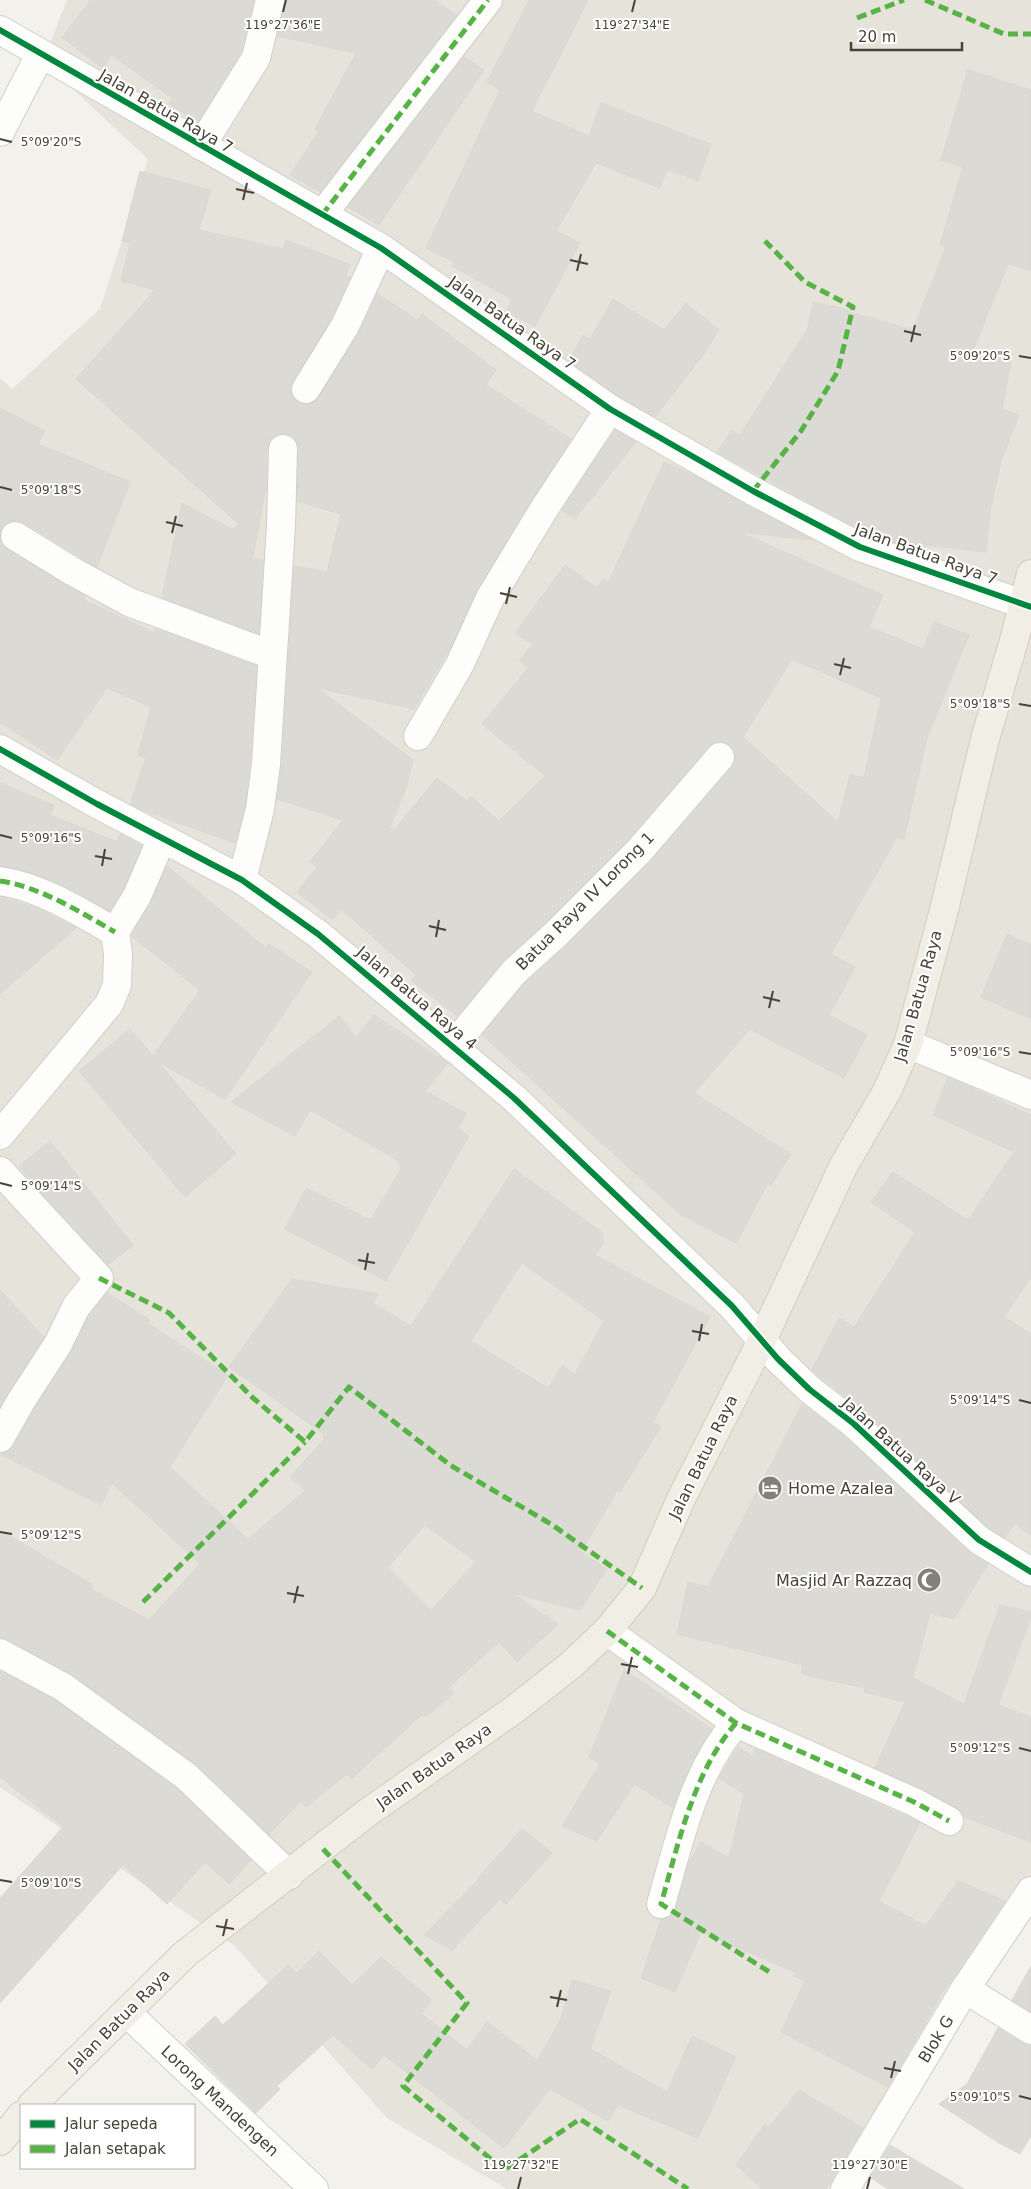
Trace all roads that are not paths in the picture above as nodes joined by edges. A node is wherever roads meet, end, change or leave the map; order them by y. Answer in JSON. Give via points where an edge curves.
{"nodes":[{"id":1,"x":270,"y":0,"type":"edge"},
{"id":2,"x":488,"y":0,"type":"edge"},
{"id":3,"x":0,"y":30,"type":"edge"},
{"id":4,"x":40,"y":54,"type":"junction"},
{"id":5,"x":0,"y":132,"type":"edge"},
{"id":6,"x":201,"y":146,"type":"junction"},
{"id":7,"x":322,"y":215,"type":"junction"},
{"id":8,"x":381,"y":248,"type":"junction"},
{"id":9,"x":306,"y":389,"type":"dead end"},
{"id":10,"x":610,"y":409,"type":"junction"},
{"id":11,"x":283,"y":449,"type":"dead end"},
{"id":12,"x":15,"y":536,"type":"dead end"},
{"id":13,"x":1031,"y":574,"type":"edge"},
{"id":14,"x":1027,"y":605,"type":"edge"},
{"id":15,"x":272,"y":655,"type":"junction"},
{"id":16,"x":418,"y":736,"type":"dead end"},
{"id":17,"x":0,"y":748,"type":"edge"},
{"id":18,"x":720,"y":757,"type":"dead end"},
{"id":19,"x":162,"y":838,"type":"junction"},
{"id":20,"x":242,"y":880,"type":"junction"},
{"id":21,"x":0,"y":881,"type":"edge"},
{"id":22,"x":115,"y":932,"type":"junction"},
{"id":23,"x":908,"y":1044,"type":"junction"},
{"id":24,"x":452,"y":1047,"type":"junction"},
{"id":25,"x":1031,"y":1095,"type":"edge"},
{"id":26,"x":0,"y":1135,"type":"edge"},
{"id":27,"x":0,"y":1171,"type":"edge"},
{"id":28,"x":762,"y":1340,"type":"junction"},
{"id":29,"x":0,"y":1438,"type":"edge"},
{"id":30,"x":1031,"y":1572,"type":"edge"},
{"id":31,"x":607,"y":1631,"type":"junction"},
{"id":32,"x":0,"y":1653,"type":"edge"},
{"id":33,"x":736,"y":1723,"type":"junction"},
{"id":34,"x":949,"y":1821,"type":"dead end"},
{"id":35,"x":289,"y":1875,"type":"junction"},
{"id":36,"x":1031,"y":1892,"type":"edge"},
{"id":37,"x":661,"y":1904,"type":"dead end"},
{"id":38,"x":965,"y":1990,"type":"junction"},
{"id":39,"x":127,"y":2013,"type":"junction"},
{"id":40,"x":1031,"y":2030,"type":"edge"},
{"id":41,"x":33,"y":2104,"type":"edge"},
{"id":42,"x":20,"y":2117,"type":"edge"},
{"id":43,"x":0,"y":2141,"type":"edge"},
{"id":44,"x":314,"y":2189,"type":"edge"},
{"id":45,"x":846,"y":2189,"type":"edge"}],
"edges":[{"from":1,"to":6,"type":"street","via":[[256,58]]},
{"from":2,"to":7,"type":"street"},
{"from":3,"to":4,"type":"street","name":"Jalan Batua Raya 7"},
{"from":4,"to":5,"type":"street"},
{"from":4,"to":6,"type":"street","name":"Jalan Batua Raya 7"},
{"from":6,"to":7,"type":"street","name":"Jalan Batua Raya 7"},
{"from":7,"to":8,"type":"street","name":"Jalan Batua Raya 7"},
{"from":8,"to":9,"type":"street","via":[[345,326]]},
{"from":8,"to":10,"type":"street","name":"Jalan Batua Raya 7"},
{"from":10,"to":14,"type":"street","name":"Jalan Batua Raya 7","via":[[753,491],[860,547]]},
{"from":10,"to":16,"type":"street","via":[[490,598],[460,664]]},
{"from":11,"to":15,"type":"street"},
{"from":12,"to":15,"type":"street","via":[[129,602]]},
{"from":13,"to":14,"type":"main road","name":"Jalan Batua Raya"},
{"from":14,"to":23,"type":"main road","name":"Jalan Batua Raya","via":[[985,739]]},
{"from":15,"to":20,"type":"street","via":[[266,764]]},
{"from":17,"to":19,"type":"street","name":"Jalan Batua Raya 4"},
{"from":18,"to":24,"type":"street","name":"Batua Raya IV Lorong 1","via":[[639,851],[514,972]]},
{"from":19,"to":20,"type":"street","name":"Jalan Batua Raya 4"},
{"from":19,"to":22,"type":"street","via":[[137,896]]},
{"from":20,"to":24,"type":"street","name":"Jalan Batua Raya 4","via":[[318,934]]},
{"from":21,"to":22,"type":"street","via":[[37,891]]},
{"from":22,"to":26,"type":"street","via":[[117,985],[109,1004]]},
{"from":23,"to":25,"type":"street"},
{"from":23,"to":28,"type":"main road","name":"Jalan Batua Raya","via":[[887,1091],[844,1165]]},
{"from":24,"to":28,"type":"street","name":"Jalan Batua Raya 4","via":[[514,1098],[700,1274]]},
{"from":27,"to":29,"type":"street","via":[[99,1278],[76,1307],[58,1344]]},
{"from":28,"to":30,"type":"street","name":"Jalan Batua Raya V","via":[[809,1389],[854,1424],[979,1540]]},
{"from":28,"to":31,"type":"main road","name":"Jalan Batua Raya","via":[[681,1499],[642,1588]]},
{"from":31,"to":33,"type":"street"},
{"from":31,"to":35,"type":"main road","name":"Jalan Batua Raya","via":[[515,1710],[367,1814]]},
{"from":32,"to":35,"type":"street","via":[[63,1688],[186,1776]]},
{"from":33,"to":34,"type":"street","via":[[914,1802]]},
{"from":33,"to":37,"type":"street","via":[[725,1736],[691,1801]]},
{"from":35,"to":39,"type":"main road","name":"Jalan Batua Raya","via":[[185,1954]]},
{"from":36,"to":38,"type":"street","name":"Blok G"},
{"from":38,"to":40,"type":"street"},
{"from":38,"to":45,"type":"street","name":"Blok G"},
{"from":39,"to":41,"type":"main road","name":"Jalan Batua Raya"},
{"from":39,"to":44,"type":"street","name":"Lorong Mandengen"},
{"from":42,"to":43,"type":"main road"}]}
